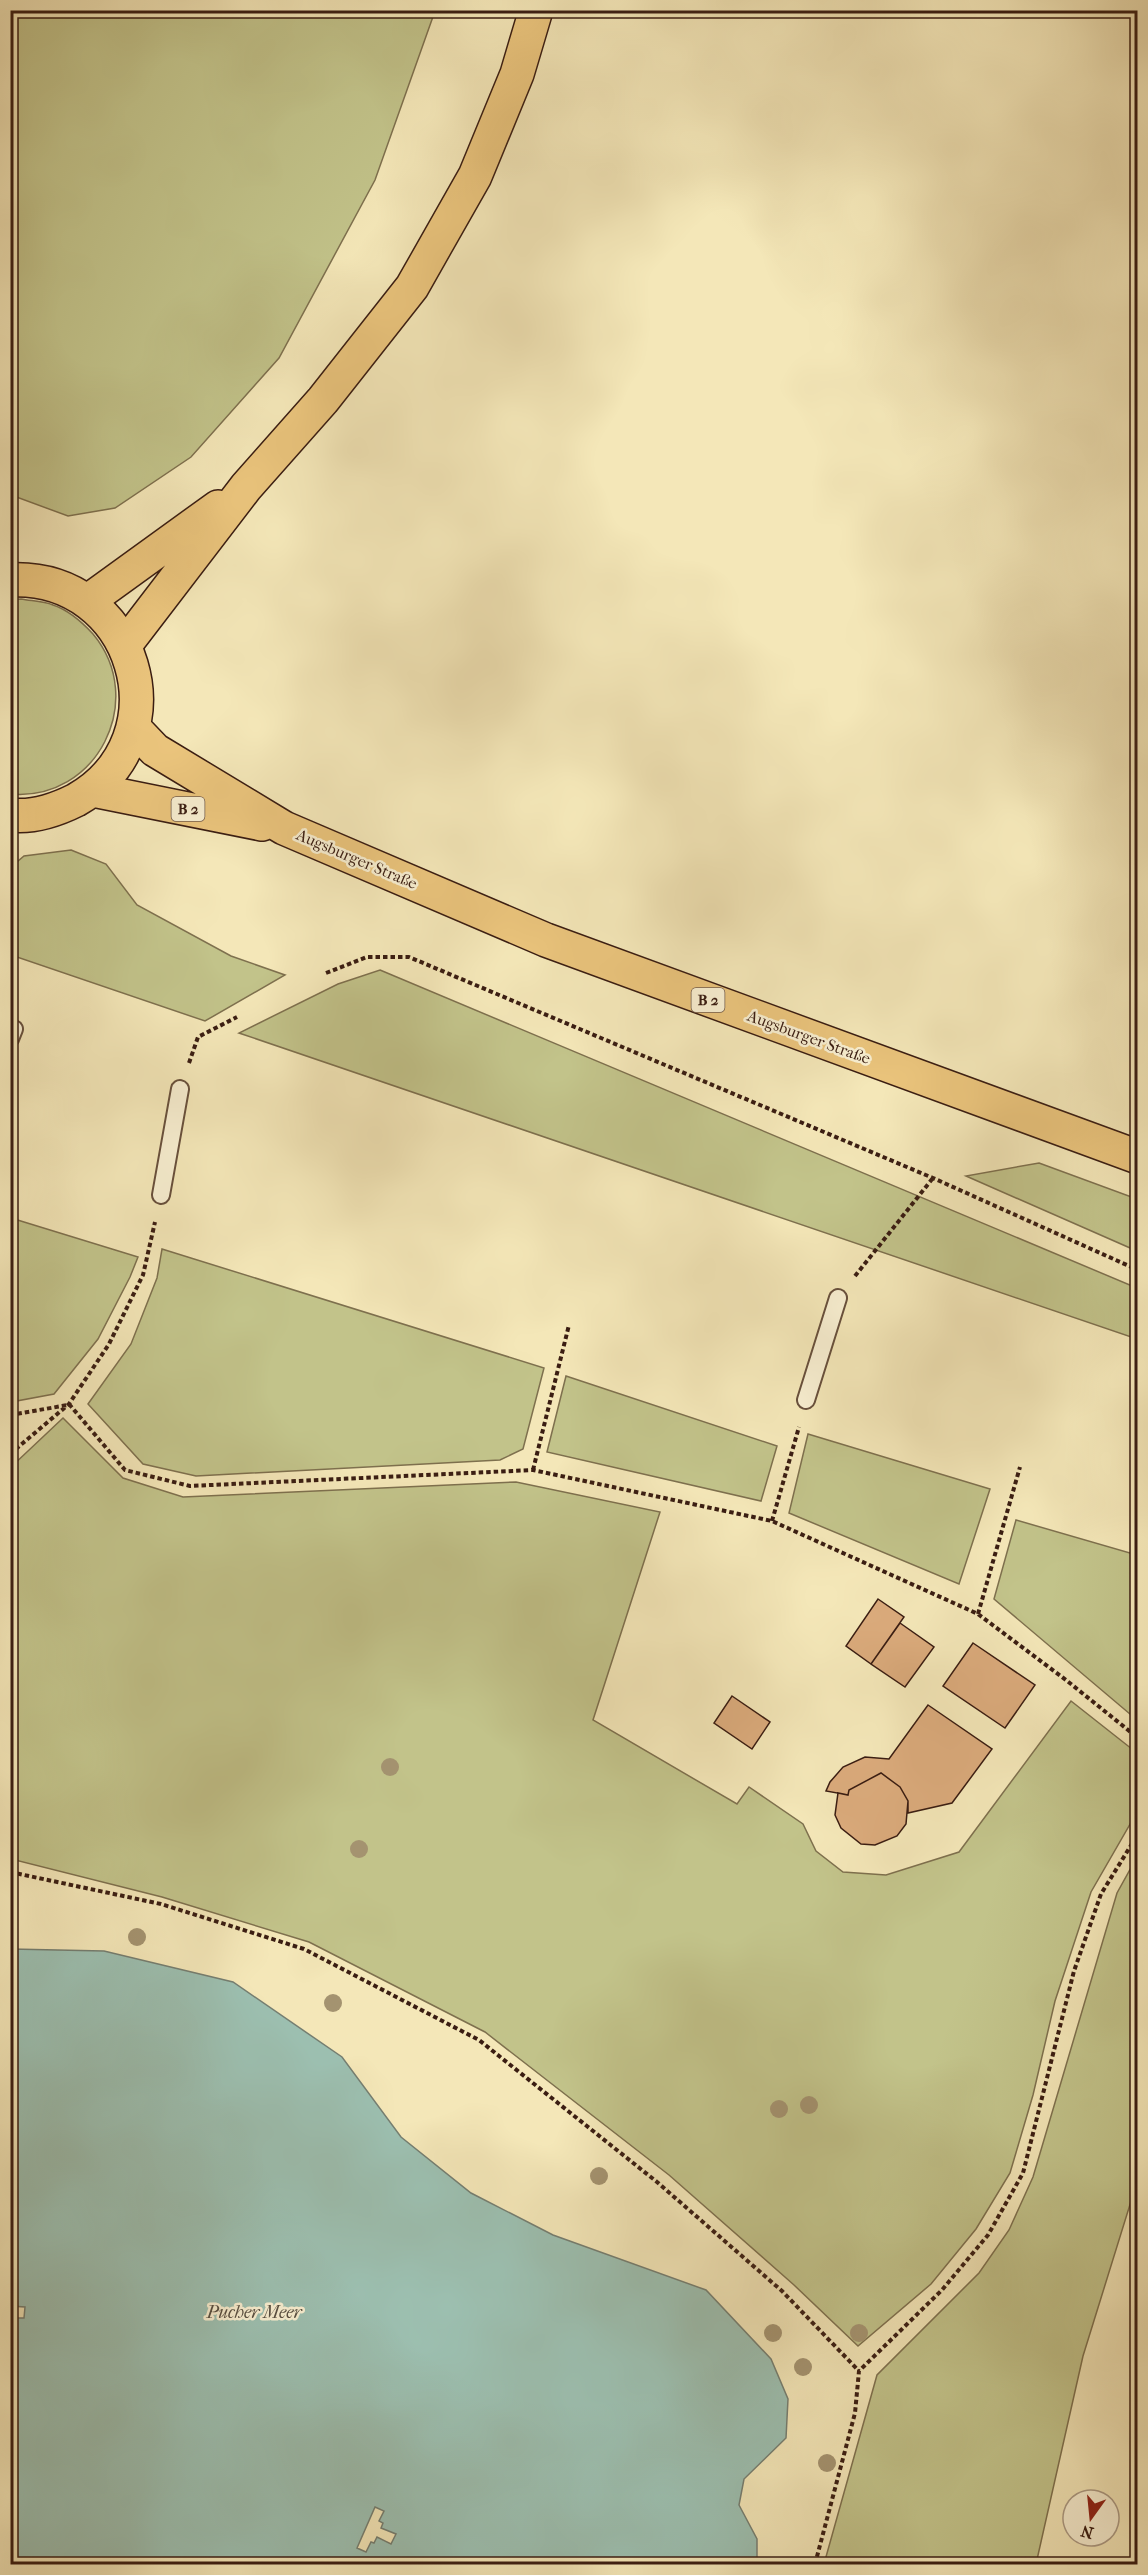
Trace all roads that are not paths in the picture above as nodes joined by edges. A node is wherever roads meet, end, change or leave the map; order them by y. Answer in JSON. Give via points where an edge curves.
{"nodes":[{"id":1,"x":536,"y":10,"type":"edge"},
{"id":2,"x":246,"y":487,"type":"junction"},
{"id":3,"x":10,"y":580,"type":"edge"},
{"id":4,"x":88,"y":601,"type":"junction"},
{"id":5,"x":125,"y":645,"type":"junction"},
{"id":6,"x":133,"y":727,"type":"junction"},
{"id":7,"x":93,"y":790,"type":"junction"},
{"id":8,"x":10,"y":815,"type":"edge"},
{"id":9,"x":284,"y":828,"type":"junction"},
{"id":10,"x":180,"y":1089,"type":"road end"},
{"id":11,"x":1137,"y":1157,"type":"edge"},
{"id":12,"x":161,"y":1195,"type":"road end"},
{"id":13,"x":838,"y":1298,"type":"road end"},
{"id":14,"x":806,"y":1400,"type":"road end"}],
"edges":[{"from":1,"to":2,"type":"main road","via":[[517,74],[475,176],[412,287],[323,400]]},
{"from":2,"to":4,"type":"main road"},
{"from":2,"to":5,"type":"main road"},
{"from":3,"to":4,"type":"main road","via":[[28,579],[60,586]]},
{"from":4,"to":5,"type":"main road"},
{"from":5,"to":6,"type":"main road","via":[[135,673],[137,702]]},
{"from":6,"to":7,"type":"main road","via":[[117,764]]},
{"from":6,"to":9,"type":"main road","name":"Augsburger Straße","number":"B 2","via":[[155,750]]},
{"from":7,"to":8,"type":"main road","via":[[60,808]]},
{"from":7,"to":9,"type":"main road","name":"Augsburger Straße","number":"B 2"},
{"from":9,"to":11,"type":"main road","name":"Augsburger Straße","number":"B 2","via":[[546,940]]},
{"from":10,"to":12,"type":"lane"},
{"from":13,"to":14,"type":"lane"}]}
